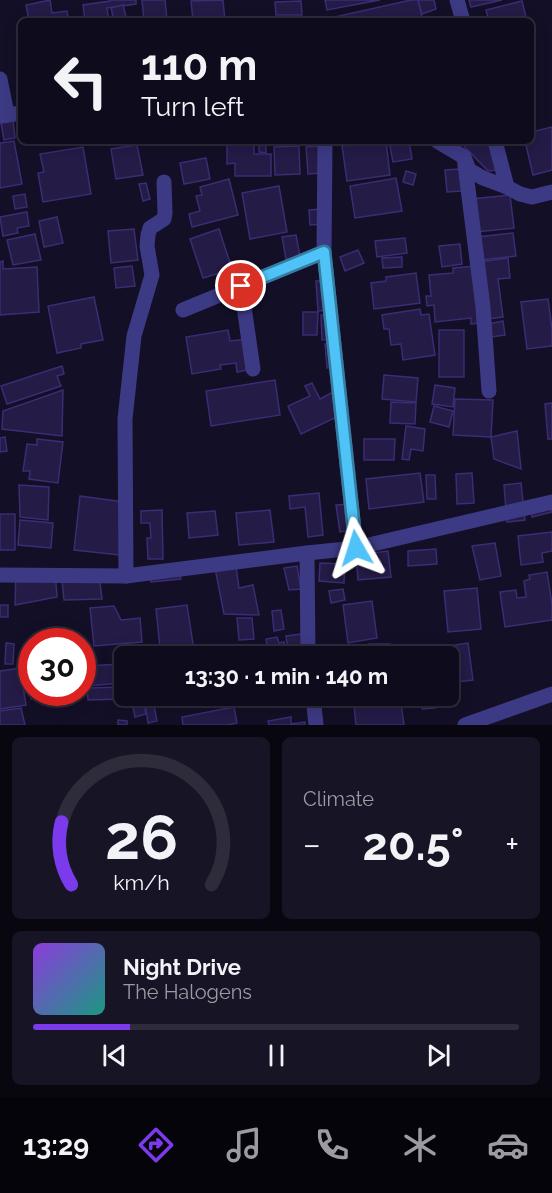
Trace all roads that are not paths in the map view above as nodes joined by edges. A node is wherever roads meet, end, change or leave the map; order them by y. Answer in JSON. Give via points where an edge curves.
{"nodes":[{"id":1,"x":457,"y":0,"type":"edge"},
{"id":2,"x":462,"y":18,"type":"edge"},
{"id":3,"x":0,"y":79,"type":"edge"},
{"id":4,"x":9,"y":114,"type":"edge"},
{"id":5,"x":323,"y":144,"type":"edge"},
{"id":6,"x":442,"y":144,"type":"edge"},
{"id":7,"x":496,"y":144,"type":"edge"},
{"id":8,"x":464,"y":157,"type":"junction"},
{"id":9,"x":164,"y":182,"type":"dead end"},
{"id":10,"x":507,"y":187,"type":"junction"},
{"id":11,"x":552,"y":192,"type":"edge"},
{"id":12,"x":324,"y":252,"type":"junction"},
{"id":13,"x":241,"y":286,"type":"junction"},
{"id":14,"x":183,"y":310,"type":"dead end"},
{"id":15,"x":253,"y":369,"type":"dead end"},
{"id":16,"x":489,"y":391,"type":"dead end"},
{"id":17,"x":552,"y":502,"type":"edge"},
{"id":18,"x":356,"y":548,"type":"junction"},
{"id":19,"x":307,"y":553,"type":"junction"},
{"id":20,"x":0,"y":575,"type":"edge"},
{"id":21,"x":126,"y":576,"type":"junction"},
{"id":22,"x":308,"y":646,"type":"edge"},
{"id":23,"x":552,"y":694,"type":"edge"},
{"id":24,"x":314,"y":706,"type":"edge"},
{"id":25,"x":316,"y":725,"type":"edge"},
{"id":26,"x":465,"y":725,"type":"edge"}],
"edges":[{"from":1,"to":2,"type":"street"},
{"from":3,"to":4,"type":"street"},
{"from":5,"to":12,"type":"street"},
{"from":6,"to":8,"type":"street"},
{"from":7,"to":10,"type":"street"},
{"from":8,"to":10,"type":"street","via":[[469,170]]},
{"from":8,"to":16,"type":"street"},
{"from":9,"to":21,"type":"street","via":[[164,219],[150,228],[148,235],[152,275],[134,336],[125,419]]},
{"from":10,"to":11,"type":"street","via":[[532,197]]},
{"from":12,"to":13,"type":"street"},
{"from":12,"to":18,"type":"street"},
{"from":13,"to":14,"type":"street"},
{"from":13,"to":15,"type":"street"},
{"from":17,"to":18,"type":"street"},
{"from":18,"to":19,"type":"street"},
{"from":19,"to":21,"type":"street"},
{"from":19,"to":22,"type":"street"},
{"from":20,"to":21,"type":"street"},
{"from":23,"to":26,"type":"street"},
{"from":24,"to":25,"type":"street"}]}
